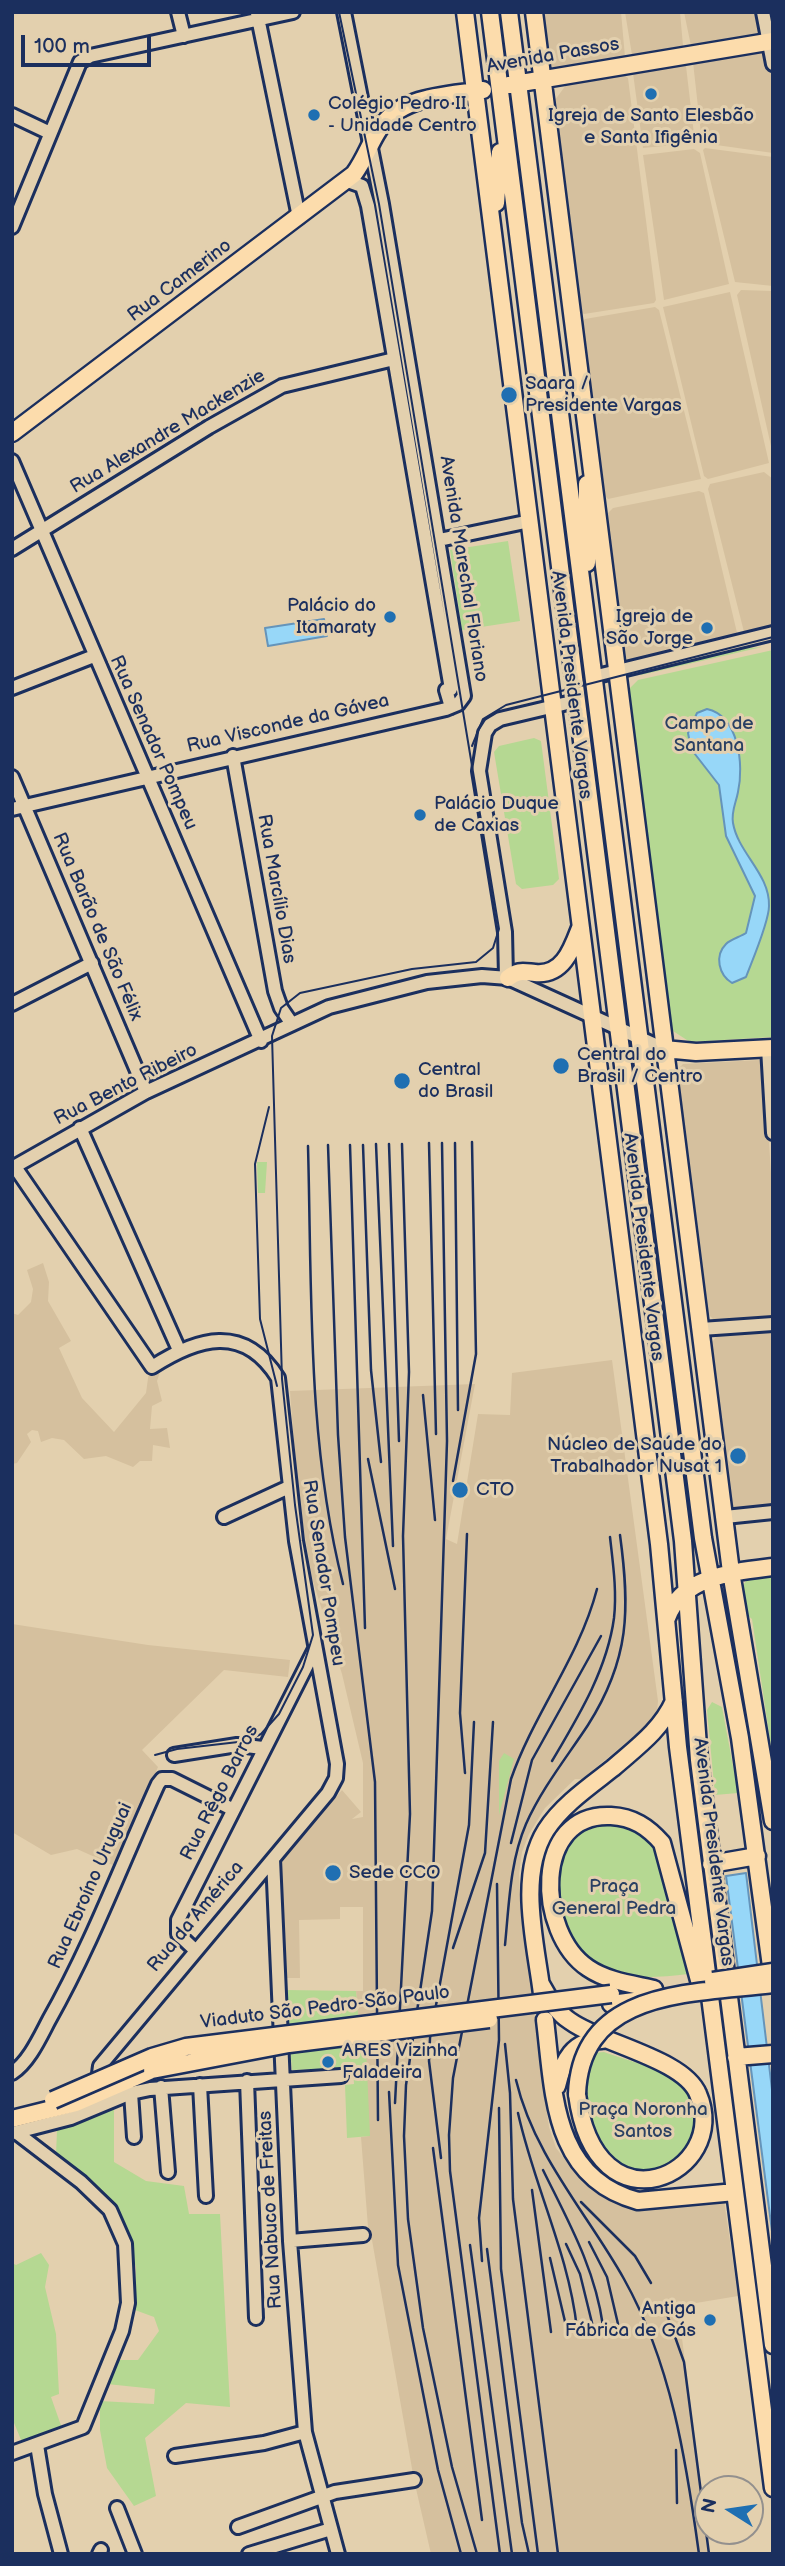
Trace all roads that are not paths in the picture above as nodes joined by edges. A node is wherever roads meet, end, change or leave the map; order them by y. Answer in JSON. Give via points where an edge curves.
{"nodes":[{"id":1,"x":178,"y":12,"type":"edge"},
{"id":2,"x":293,"y":12,"type":"edge"},
{"id":3,"x":344,"y":12,"type":"edge"},
{"id":4,"x":465,"y":12,"type":"edge"},
{"id":5,"x":490,"y":12,"type":"edge"},
{"id":6,"x":509,"y":12,"type":"edge"},
{"id":7,"x":534,"y":12,"type":"edge"},
{"id":8,"x":763,"y":12,"type":"edge"},
{"id":9,"x":258,"y":16,"type":"edge"},
{"id":10,"x":184,"y":36,"type":"junction"},
{"id":11,"x":771,"y":41,"type":"edge"},
{"id":12,"x":773,"y":64,"type":"edge"},
{"id":13,"x":543,"y":80,"type":"junction"},
{"id":14,"x":518,"y":84,"type":"junction"},
{"id":15,"x":499,"y":87,"type":"junction"},
{"id":16,"x":475,"y":91,"type":"junction"},
{"id":17,"x":12,"y":115,"type":"edge"},
{"id":18,"x":503,"y":122,"type":"junction"},
{"id":19,"x":50,"y":133,"type":"junction"},
{"id":20,"x":369,"y":151,"type":"junction"},
{"id":21,"x":345,"y":180,"type":"junction"},
{"id":22,"x":299,"y":217,"type":"junction"},
{"id":23,"x":12,"y":228,"type":"edge"},
{"id":24,"x":497,"y":258,"type":"junction"},
{"id":25,"x":394,"y":359,"type":"junction"},
{"id":26,"x":12,"y":433,"type":"edge"},
{"id":27,"x":587,"y":438,"type":"junction"},
{"id":28,"x":12,"y":461,"type":"edge"},
{"id":29,"x":530,"y":521,"type":"junction"},
{"id":30,"x":43,"y":530,"type":"junction"},
{"id":31,"x":439,"y":540,"type":"junction"},
{"id":32,"x":12,"y":549,"type":"edge"},
{"id":33,"x":584,"y":600,"type":"junction"},
{"id":34,"x":773,"y":633,"type":"edge"},
{"id":35,"x":94,"y":656,"type":"junction"},
{"id":36,"x":617,"y":671,"type":"junction"},
{"id":37,"x":593,"y":677,"type":"junction"},
{"id":38,"x":12,"y":688,"type":"edge"},
{"id":39,"x":576,"y":701,"type":"junction"},
{"id":40,"x":552,"y":705,"type":"junction"},
{"id":41,"x":451,"y":707,"type":"junction"},
{"id":42,"x":233,"y":756,"type":"junction"},
{"id":43,"x":147,"y":776,"type":"junction"},
{"id":44,"x":12,"y":777,"type":"edge"},
{"id":45,"x":19,"y":807,"type":"edge"},
{"id":46,"x":581,"y":925,"type":"junction"},
{"id":47,"x":92,"y":964,"type":"junction"},
{"id":48,"x":507,"y":978,"type":"junction"},
{"id":49,"x":12,"y":1004,"type":"edge"},
{"id":50,"x":593,"y":1014,"type":"junction"},
{"id":51,"x":292,"y":1024,"type":"junction"},
{"id":52,"x":618,"y":1025,"type":"junction"},
{"id":53,"x":638,"y":1036,"type":"junction"},
{"id":54,"x":261,"y":1041,"type":"junction"},
{"id":55,"x":770,"y":1048,"type":"edge"},
{"id":56,"x":664,"y":1049,"type":"junction"},
{"id":57,"x":642,"y":1065,"type":"junction"},
{"id":58,"x":624,"y":1079,"type":"junction"},
{"id":59,"x":146,"y":1092,"type":"junction"},
{"id":60,"x":604,"y":1105,"type":"junction"},
{"id":61,"x":80,"y":1128,"type":"junction"},
{"id":62,"x":773,"y":1133,"type":"edge"},
{"id":63,"x":14,"y":1168,"type":"edge"},
{"id":64,"x":773,"y":1324,"type":"edge"},
{"id":65,"x":701,"y":1329,"type":"junction"},
{"id":66,"x":180,"y":1350,"type":"junction"},
{"id":67,"x":688,"y":1432,"type":"junction"},
{"id":68,"x":675,"y":1473,"type":"junction"},
{"id":69,"x":289,"y":1487,"type":"junction"},
{"id":70,"x":773,"y":1512,"type":"edge"},
{"id":71,"x":225,"y":1517,"type":"dead end"},
{"id":72,"x":724,"y":1517,"type":"junction"},
{"id":73,"x":773,"y":1567,"type":"edge"},
{"id":74,"x":731,"y":1572,"type":"junction"},
{"id":75,"x":709,"y":1580,"type":"junction"},
{"id":76,"x":688,"y":1588,"type":"junction"},
{"id":77,"x":736,"y":1604,"type":"junction"},
{"id":78,"x":666,"y":1621,"type":"junction"},
{"id":79,"x":315,"y":1649,"type":"junction"},
{"id":80,"x":674,"y":1701,"type":"junction"},
{"id":81,"x":740,"y":1738,"type":"junction"},
{"id":82,"x":263,"y":1748,"type":"junction"},
{"id":83,"x":174,"y":1755,"type":"dead end"},
{"id":84,"x":337,"y":1773,"type":"joint"},
{"id":85,"x":232,"y":1809,"type":"junction"},
{"id":86,"x":773,"y":1821,"type":"edge"},
{"id":87,"x":757,"y":1857,"type":"junction"},
{"id":88,"x":273,"y":1860,"type":"junction"},
{"id":89,"x":711,"y":1864,"type":"junction"},
{"id":90,"x":195,"y":1950,"type":"junction"},
{"id":91,"x":773,"y":1972,"type":"edge"},
{"id":92,"x":773,"y":1982,"type":"edge"},
{"id":93,"x":652,"y":1994,"type":"junction"},
{"id":94,"x":611,"y":1999,"type":"junction"},
{"id":95,"x":545,"y":2020,"type":"dead end"},
{"id":96,"x":715,"y":2039,"type":"junction"},
{"id":97,"x":603,"y":2040,"type":"junction"},
{"id":98,"x":771,"y":2055,"type":"edge"},
{"id":99,"x":742,"y":2056,"type":"junction"},
{"id":100,"x":12,"y":2073,"type":"edge"},
{"id":101,"x":341,"y":2076,"type":"dead end"},
{"id":102,"x":283,"y":2079,"type":"junction"},
{"id":103,"x":247,"y":2081,"type":"junction"},
{"id":104,"x":200,"y":2085,"type":"junction"},
{"id":105,"x":161,"y":2087,"type":"junction"},
{"id":106,"x":98,"y":2092,"type":"junction"},
{"id":107,"x":131,"y":2093,"type":"junction"},
{"id":108,"x":556,"y":2102,"type":"junction"},
{"id":109,"x":12,"y":2108,"type":"edge"},
{"id":110,"x":14,"y":2128,"type":"edge"},
{"id":111,"x":134,"y":2137,"type":"dead end"},
{"id":112,"x":168,"y":2172,"type":"dead end"},
{"id":113,"x":735,"y":2192,"type":"junction"},
{"id":114,"x":206,"y":2196,"type":"dead end"},
{"id":115,"x":363,"y":2235,"type":"dead end"},
{"id":116,"x":290,"y":2241,"type":"junction"},
{"id":117,"x":256,"y":2318,"type":"dead end"},
{"id":118,"x":773,"y":2346,"type":"edge"},
{"id":119,"x":305,"y":2432,"type":"junction"},
{"id":120,"x":37,"y":2445,"type":"junction"},
{"id":121,"x":12,"y":2453,"type":"edge"},
{"id":122,"x":175,"y":2456,"type":"dead end"},
{"id":123,"x":771,"y":2472,"type":"edge"},
{"id":124,"x":414,"y":2480,"type":"dead end"},
{"id":125,"x":773,"y":2488,"type":"edge"},
{"id":126,"x":321,"y":2497,"type":"junction"},
{"id":127,"x":117,"y":2508,"type":"dead end"},
{"id":128,"x":238,"y":2527,"type":"dead end"},
{"id":129,"x":331,"y":2529,"type":"junction"},
{"id":130,"x":61,"y":2554,"type":"edge"},
{"id":131,"x":135,"y":2554,"type":"edge"},
{"id":132,"x":249,"y":2554,"type":"edge"},
{"id":133,"x":338,"y":2554,"type":"edge"}],
"edges":[{"from":1,"to":10,"type":"street"},
{"from":2,"to":9,"type":"street"},
{"from":3,"to":20,"type":"street","name":"Avenida Marechal Floriano"},
{"from":4,"to":16,"type":"main road","name":"Avenida Presidente Vargas"},
{"from":5,"to":15,"type":"main road","name":"Avenida Presidente Vargas"},
{"from":6,"to":14,"type":"main road","name":"Avenida Presidente Vargas"},
{"from":7,"to":13,"type":"main road"},
{"from":8,"to":11,"type":"street"},
{"from":9,"to":10,"type":"street"},
{"from":9,"to":22,"type":"street"},
{"from":10,"to":19,"type":"street","via":[[80,62]]},
{"from":11,"to":12,"type":"street"},
{"from":11,"to":13,"type":"main road","name":"Avenida Passos"},
{"from":13,"to":14,"type":"main road","name":"Avenida Passos"},
{"from":13,"to":27,"type":"main road"},
{"from":14,"to":15,"type":"main road","name":"Avenida Passos"},
{"from":14,"to":33,"type":"main road","name":"Avenida Presidente Vargas"},
{"from":15,"to":16,"type":"main road","name":"Avenida Passos"},
{"from":15,"to":18,"type":"main road","name":"Avenida Presidente Vargas"},
{"from":16,"to":20,"type":"main road","name":"Avenida Passos","via":[[410,103],[385,122]]},
{"from":16,"to":24,"type":"main road","name":"Avenida Presidente Vargas"},
{"from":17,"to":19,"type":"street"},
{"from":18,"to":24,"type":"main road","via":[[496,197]]},
{"from":18,"to":39,"type":"main road","name":"Avenida Presidente Vargas"},
{"from":19,"to":23,"type":"street"},
{"from":20,"to":21,"type":"main road","name":"Rua Camerino"},
{"from":20,"to":31,"type":"street","name":"Avenida Marechal Floriano"},
{"from":21,"to":22,"type":"main road","name":"Rua Camerino"},
{"from":21,"to":25,"type":"street","name":"Avenida Marechal Floriano","via":[[362,186],[365,193]]},
{"from":22,"to":26,"type":"main road","name":"Rua Camerino"},
{"from":24,"to":29,"type":"main road","name":"Avenida Presidente Vargas"},
{"from":25,"to":30,"type":"street","name":"Rua Alexandre Mackenzie","via":[[282,386]]},
{"from":25,"to":41,"type":"street","name":"Avenida Marechal Floriano"},
{"from":27,"to":33,"type":"main road"},
{"from":27,"to":36,"type":"main road"},
{"from":28,"to":30,"type":"street","name":"Rua Senador Pompeu"},
{"from":29,"to":31,"type":"street"},
{"from":29,"to":40,"type":"main road","name":"Avenida Presidente Vargas"},
{"from":30,"to":32,"type":"street","name":"Rua Alexandre Mackenzie"},
{"from":30,"to":35,"type":"street","name":"Rua Senador Pompeu"},
{"from":31,"to":41,"type":"street","name":"Avenida Marechal Floriano","via":[[465,688],[462,701]]},
{"from":33,"to":37,"type":"main road","name":"Avenida Presidente Vargas"},
{"from":34,"to":36,"type":"street"},
{"from":35,"to":38,"type":"street"},
{"from":35,"to":43,"type":"street","name":"Rua Senador Pompeu"},
{"from":36,"to":37,"type":"street"},
{"from":36,"to":56,"type":"main road"},
{"from":37,"to":53,"type":"main road","name":"Avenida Presidente Vargas"},
{"from":39,"to":40,"type":"street"},
{"from":39,"to":52,"type":"main road","name":"Avenida Presidente Vargas"},
{"from":40,"to":46,"type":"main road","name":"Avenida Presidente Vargas"},
{"from":40,"to":48,"type":"street","via":[[496,721],[483,738],[479,775],[505,932]]},
{"from":41,"to":42,"type":"street","name":"Rua Visconde da Gávea"},
{"from":42,"to":43,"type":"street","name":"Rua Visconde da Gávea"},
{"from":42,"to":51,"type":"street","name":"Rua Marcílio Dias","via":[[275,991]]},
{"from":43,"to":45,"type":"street","name":"Rua Visconde da Gávea"},
{"from":43,"to":54,"type":"street","name":"Rua Senador Pompeu"},
{"from":44,"to":45,"type":"street","name":"Rua Barão de São Félix"},
{"from":45,"to":47,"type":"street","name":"Rua Barão de São Félix"},
{"from":46,"to":48,"type":"main road","via":[[559,967],[544,973],[519,971]]},
{"from":46,"to":50,"type":"main road","name":"Avenida Presidente Vargas"},
{"from":47,"to":49,"type":"street"},
{"from":47,"to":59,"type":"street","name":"Rua Barão de São Félix"},
{"from":48,"to":50,"type":"street"},
{"from":48,"to":51,"type":"street","name":"Rua Bento Ribeiro","via":[[427,982],[339,1003]]},
{"from":50,"to":52,"type":"street"},
{"from":50,"to":60,"type":"main road","name":"Avenida Presidente Vargas"},
{"from":51,"to":54,"type":"street","name":"Rua Bento Ribeiro"},
{"from":52,"to":53,"type":"street"},
{"from":52,"to":58,"type":"main road","name":"Avenida Presidente Vargas"},
{"from":53,"to":56,"type":"street"},
{"from":53,"to":57,"type":"main road","name":"Avenida Presidente Vargas"},
{"from":54,"to":59,"type":"street","name":"Rua Bento Ribeiro"},
{"from":55,"to":56,"type":"main road"},
{"from":55,"to":62,"type":"street"},
{"from":56,"to":57,"type":"main road"},
{"from":56,"to":65,"type":"main road"},
{"from":57,"to":58,"type":"main road"},
{"from":57,"to":67,"type":"main road","name":"Avenida Presidente Vargas"},
{"from":58,"to":60,"type":"main road","via":[[608,1094]]},
{"from":58,"to":68,"type":"main road","name":"Avenida Presidente Vargas"},
{"from":59,"to":61,"type":"street","name":"Rua Bento Ribeiro"},
{"from":60,"to":78,"type":"main road","name":"Avenida Presidente Vargas"},
{"from":61,"to":63,"type":"street","name":"Rua Bento Ribeiro"},
{"from":61,"to":66,"type":"street"},
{"from":63,"to":66,"type":"street","via":[[152,1367]]},
{"from":64,"to":65,"type":"street"},
{"from":65,"to":72,"type":"main road"},
{"from":66,"to":69,"type":"street","name":"Rua Senador Pompeu","via":[[192,1344],[243,1343],[263,1360],[278,1380]]},
{"from":67,"to":68,"type":"main road"},
{"from":67,"to":75,"type":"main road","name":"Avenida Presidente Vargas"},
{"from":68,"to":76,"type":"main road","name":"Avenida Presidente Vargas"},
{"from":69,"to":71,"type":"street"},
{"from":69,"to":79,"type":"street","name":"Rua Senador Pompeu"},
{"from":70,"to":72,"type":"street"},
{"from":72,"to":74,"type":"main road"},
{"from":73,"to":74,"type":"main road"},
{"from":74,"to":75,"type":"main road"},
{"from":74,"to":77,"type":"main road"},
{"from":75,"to":76,"type":"main road"},
{"from":75,"to":81,"type":"main road","name":"Avenida Presidente Vargas"},
{"from":76,"to":78,"type":"main road","via":[[675,1601]]},
{"from":76,"to":89,"type":"main road","name":"Avenida Presidente Vargas"},
{"from":77,"to":81,"type":"main road"},
{"from":77,"to":86,"type":"main road"},
{"from":78,"to":80,"type":"main road","name":"Avenida Presidente Vargas"},
{"from":79,"to":82,"type":"street","name":"Rua Rêgo Barros"},
{"from":79,"to":84,"type":"street","name":"Rua Senador Pompeu"},
{"from":80,"to":96,"type":"main road","name":"Avenida Presidente Vargas"},
{"from":80,"to":97,"type":"main road","via":[[649,1738],[558,1814],[536,1852],[531,1894],[542,1990],[558,2011]]},
{"from":81,"to":87,"type":"main road","name":"Avenida Presidente Vargas"},
{"from":82,"to":83,"type":"street","via":[[237,1745]]},
{"from":82,"to":85,"type":"street","name":"Rua Rêgo Barros"},
{"from":84,"to":88,"type":"street","name":"Rua da América","via":[[332,1787]]},
{"from":85,"to":90,"type":"street","name":"Rua Rêgo Barros","via":[[176,1925],[178,1934]]},
{"from":85,"to":100,"type":"street","name":"Rua Ebroíno Uruguai","via":[[172,1779],[162,1779],[60,2001]]},
{"from":87,"to":89,"type":"main road"},
{"from":87,"to":92,"type":"main road","name":"Avenida Presidente Vargas"},
{"from":88,"to":90,"type":"street","name":"Rua da América"},
{"from":88,"to":102,"type":"street","name":"Rua Nabuco de Freitas"},
{"from":89,"to":99,"type":"main road","name":"Avenida Presidente Vargas"},
{"from":90,"to":106,"type":"street","name":"Rua da América","via":[[100,2066]]},
{"from":91,"to":93,"type":"main road","bridge":true},
{"from":92,"to":93,"type":"main road","bridge":true},
{"from":93,"to":94,"type":"main road"},
{"from":93,"to":96,"type":"main road","via":[[590,1970],[562,1940],[551,1908],[550,1887],[560,1842],[586,1818],[601,1815],[635,1821],[652,1831],[668,1856]]},
{"from":93,"to":97,"type":"main road","bridge":true,"via":[[596,2034],[581,2059],[577,2094],[586,2134],[594,2153],[607,2166],[640,2179],[676,2171],[691,2157],[702,2136],[704,2115],[698,2092],[676,2070]]},
{"from":94,"to":106,"type":"main road","name":"Viaduto São Pedro-São Paulo","bridge":true,"via":[[289,2044],[152,2070]]},
{"from":94,"to":109,"type":"main road","name":"Viaduto São Pedro-São Paulo","bridge":true,"via":[[186,2047],[53,2100]]},
{"from":95,"to":108,"type":"main road"},
{"from":96,"to":113,"type":"main road","name":"Avenida Presidente Vargas"},
{"from":97,"to":108,"type":"main road","via":[[588,2040],[572,2049],[560,2072]]},
{"from":98,"to":99,"type":"main road"},
{"from":99,"to":118,"type":"main road","name":"Avenida Presidente Vargas"},
{"from":101,"to":102,"type":"street"},
{"from":102,"to":103,"type":"street"},
{"from":102,"to":116,"type":"street","name":"Rua Nabuco de Freitas"},
{"from":103,"to":104,"type":"street"},
{"from":103,"to":117,"type":"street"},
{"from":104,"to":105,"type":"street"},
{"from":104,"to":114,"type":"street"},
{"from":105,"to":107,"type":"street"},
{"from":105,"to":112,"type":"street"},
{"from":106,"to":110,"type":"main road"},
{"from":107,"to":110,"type":"street","via":[[82,2114]]},
{"from":107,"to":111,"type":"street"},
{"from":108,"to":113,"type":"main road","via":[[569,2149],[591,2178],[608,2190],[650,2201]]},
{"from":110,"to":120,"type":"street","via":[[110,2210],[125,2244],[130,2288],[122,2331],[83,2427]]},
{"from":113,"to":123,"type":"main road","name":"Avenida Presidente Vargas"},
{"from":115,"to":116,"type":"street"},
{"from":116,"to":119,"type":"street","name":"Rua Nabuco de Freitas"},
{"from":119,"to":122,"type":"street"},
{"from":119,"to":126,"type":"street","name":"Rua Nabuco de Freitas"},
{"from":120,"to":121,"type":"street"},
{"from":120,"to":130,"type":"street"},
{"from":123,"to":125,"type":"main road","name":"Avenida Presidente Vargas"},
{"from":124,"to":126,"type":"street"},
{"from":126,"to":128,"type":"street"},
{"from":126,"to":129,"type":"street","name":"Rua Nabuco de Freitas"},
{"from":127,"to":131,"type":"street"},
{"from":129,"to":132,"type":"street"},
{"from":129,"to":133,"type":"street","name":"Rua Nabuco de Freitas"}]}
